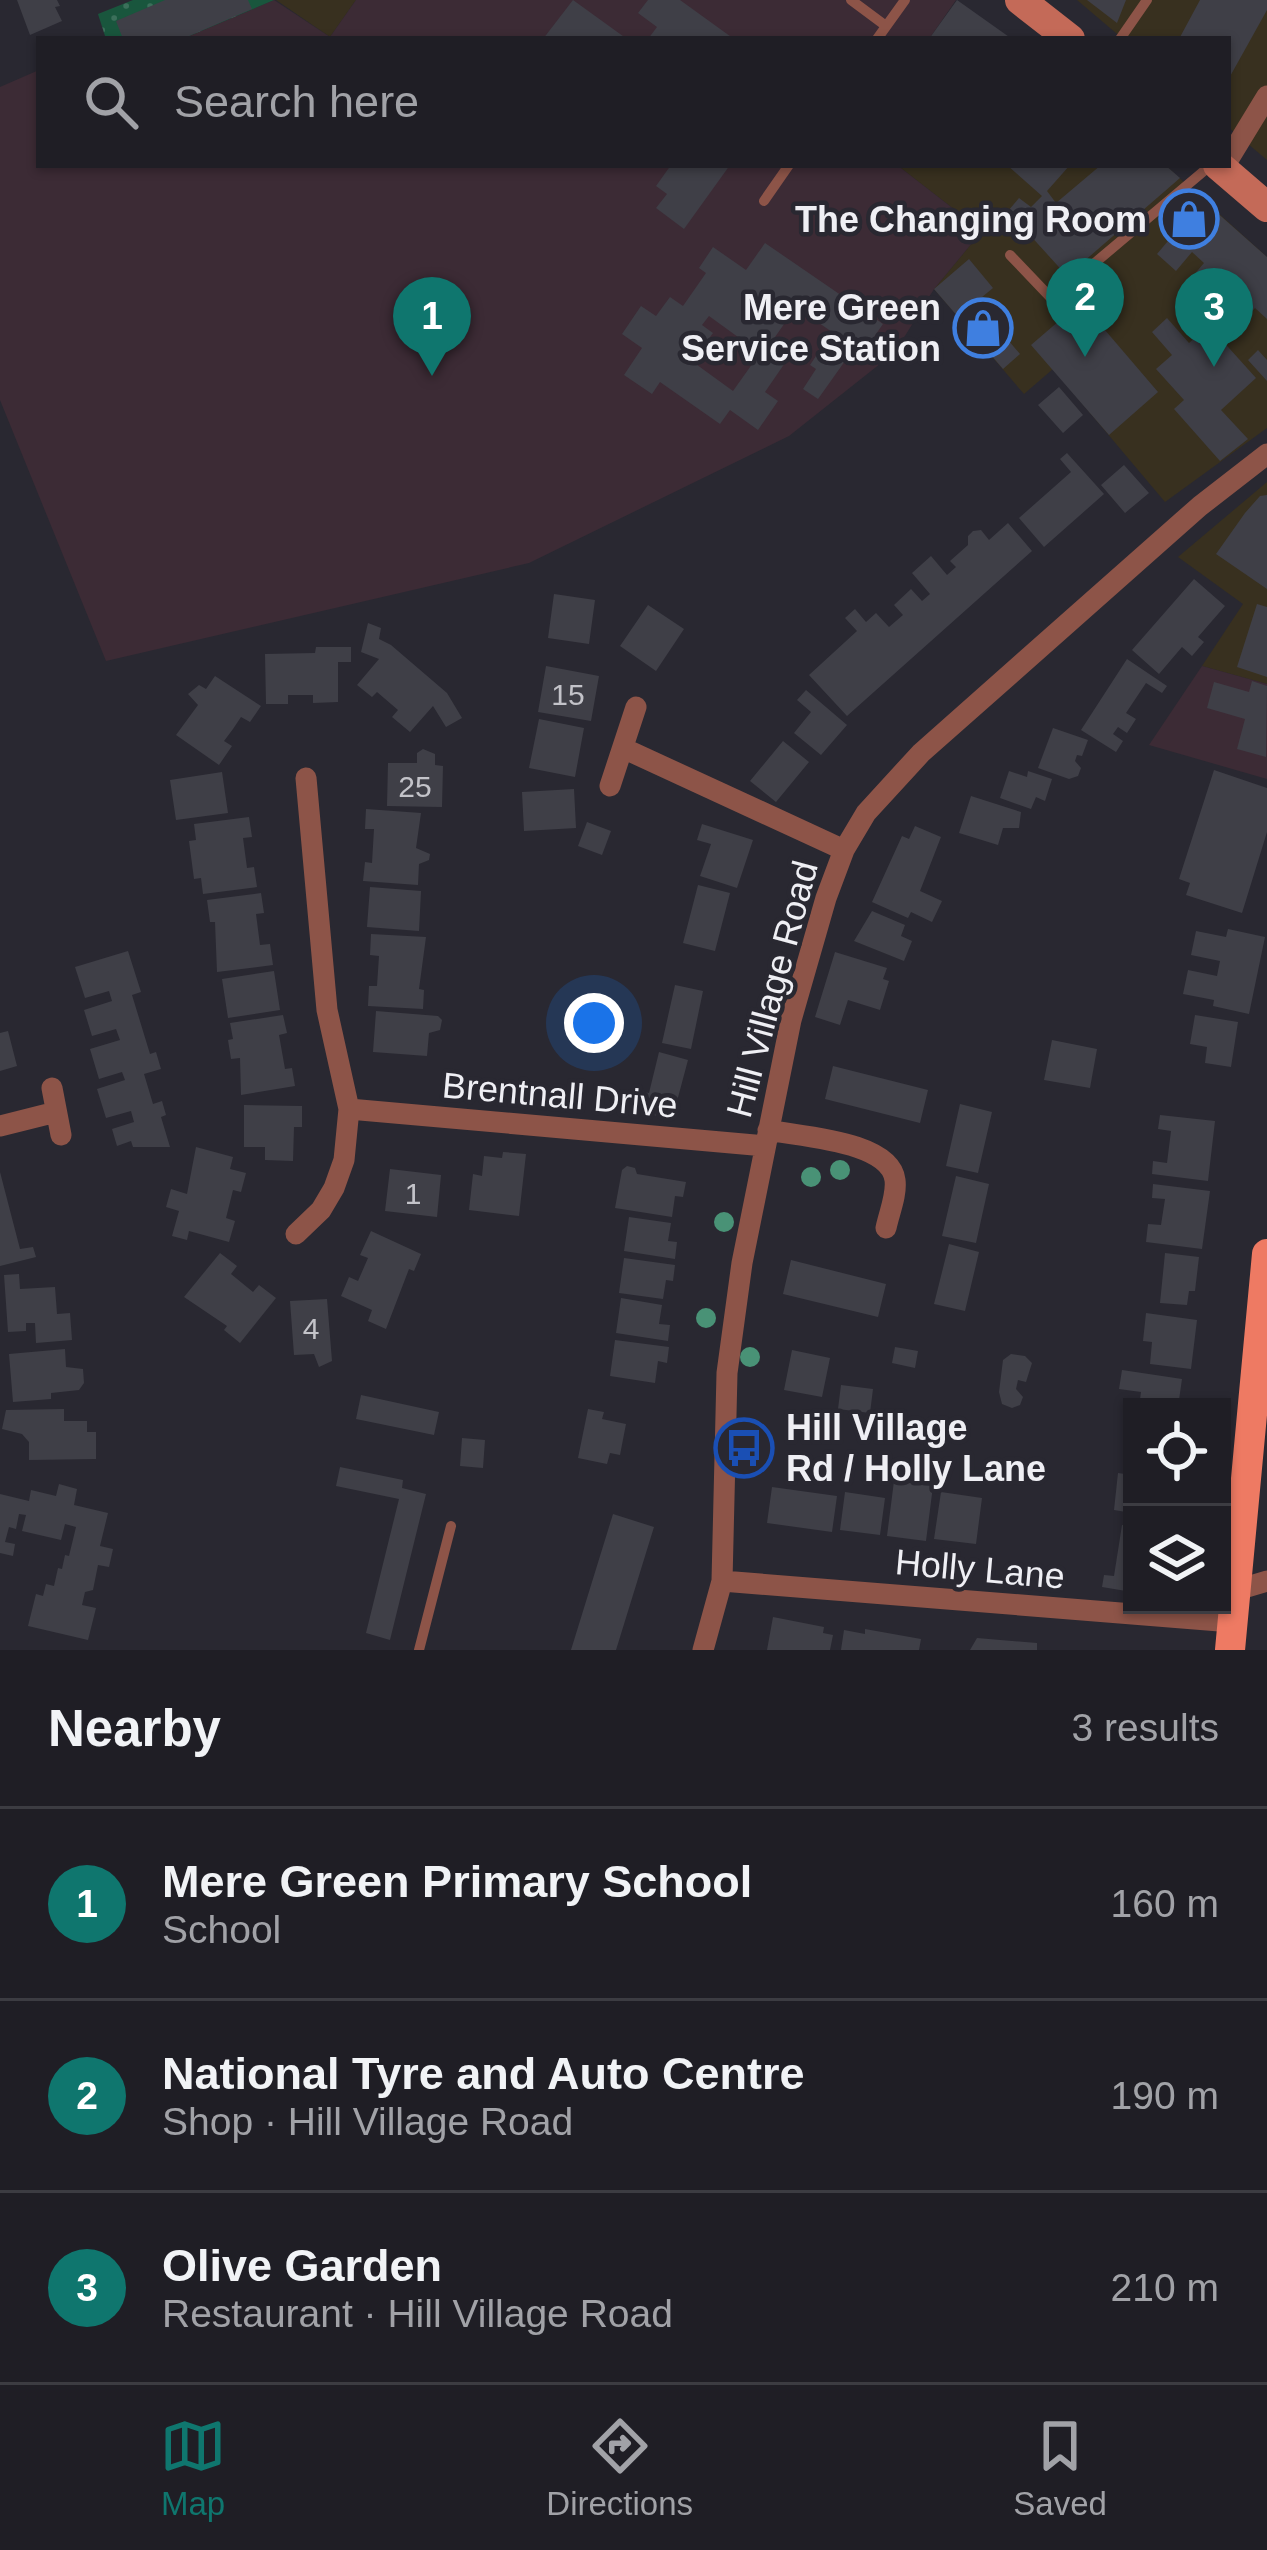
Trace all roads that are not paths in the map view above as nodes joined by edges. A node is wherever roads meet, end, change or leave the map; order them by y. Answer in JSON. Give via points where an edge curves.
{"nodes":[{"id":1,"x":851,"y":0,"type":"edge"},
{"id":2,"x":904,"y":0,"type":"edge"},
{"id":3,"x":1147,"y":0,"type":"edge"},
{"id":4,"x":1027,"y":2,"type":"edge"},
{"id":5,"x":886,"y":26,"type":"junction"},
{"id":6,"x":879,"y":36,"type":"edge"},
{"id":7,"x":1067,"y":36,"type":"edge"},
{"id":8,"x":1122,"y":36,"type":"edge"},
{"id":9,"x":1267,"y":96,"type":"edge"},
{"id":10,"x":1231,"y":150,"type":"edge"},
{"id":11,"x":787,"y":168,"type":"edge"},
{"id":12,"x":1217,"y":168,"type":"edge"},
{"id":13,"x":1224,"y":168,"type":"edge"},
{"id":14,"x":764,"y":201,"type":"dead end"},
{"id":15,"x":1267,"y":207,"type":"edge"},
{"id":16,"x":1010,"y":255,"type":"dead end"},
{"id":17,"x":1267,"y":454,"type":"edge"},
{"id":18,"x":636,"y":707,"type":"dead end"},
{"id":19,"x":625,"y":748,"type":"junction"},
{"id":20,"x":305,"y":778,"type":"dead end"},
{"id":21,"x":610,"y":786,"type":"dead end"},
{"id":22,"x":844,"y":850,"type":"junction"},
{"id":23,"x":52,"y":1088,"type":"dead end"},
{"id":24,"x":349,"y":1109,"type":"junction"},
{"id":25,"x":0,"y":1126,"type":"edge"},
{"id":26,"x":766,"y":1138,"type":"junction"},
{"id":27,"x":886,"y":1228,"type":"dead end"},
{"id":28,"x":296,"y":1234,"type":"dead end"},
{"id":29,"x":1266,"y":1266,"type":"edge"},
{"id":30,"x":451,"y":1526,"type":"dead end"},
{"id":31,"x":722,"y":1581,"type":"junction"},
{"id":32,"x":1267,"y":1581,"type":"edge"},
{"id":33,"x":1237,"y":1590,"type":"junction"},
{"id":34,"x":1231,"y":1636,"type":"edge"},
{"id":35,"x":419,"y":1650,"type":"edge"},
{"id":36,"x":703,"y":1650,"type":"edge"}],
"edges":[{"from":1,"to":5,"type":"lane"},
{"from":2,"to":5,"type":"lane"},
{"from":3,"to":8,"type":"lane"},
{"from":4,"to":7,"type":"main road"},
{"from":5,"to":6,"type":"lane"},
{"from":9,"to":10,"type":"street"},
{"from":11,"to":14,"type":"lane"},
{"from":12,"to":16,"type":"lane","via":[[1052,299]]},
{"from":13,"to":15,"type":"main road"},
{"from":17,"to":22,"type":"street","name":"Hill Village Road","via":[[921,753]]},
{"from":18,"to":19,"type":"street"},
{"from":19,"to":21,"type":"street"},
{"from":19,"to":22,"type":"street"},
{"from":20,"to":24,"type":"street","via":[[327,1010]]},
{"from":22,"to":26,"type":"street","name":"Hill Village Road","via":[[791,1020]]},
{"from":23,"to":25,"type":"street","via":[[59,1124]]},
{"from":24,"to":26,"type":"street","name":"Brentnall Drive"},
{"from":24,"to":28,"type":"street","via":[[334,1188]]},
{"from":26,"to":27,"type":"street","name":"Brentnall Drive","via":[[877,1152],[891,1164],[896,1186]]},
{"from":26,"to":31,"type":"street","name":"Hill Village Road","via":[[727,1373]]},
{"from":29,"to":33,"type":"main road"},
{"from":30,"to":35,"type":"lane"},
{"from":31,"to":34,"type":"street","name":"Holly Lane"},
{"from":31,"to":36,"type":"street","name":"Hill Village Road"},
{"from":32,"to":33,"type":"street"},
{"from":33,"to":34,"type":"main road"}]}
